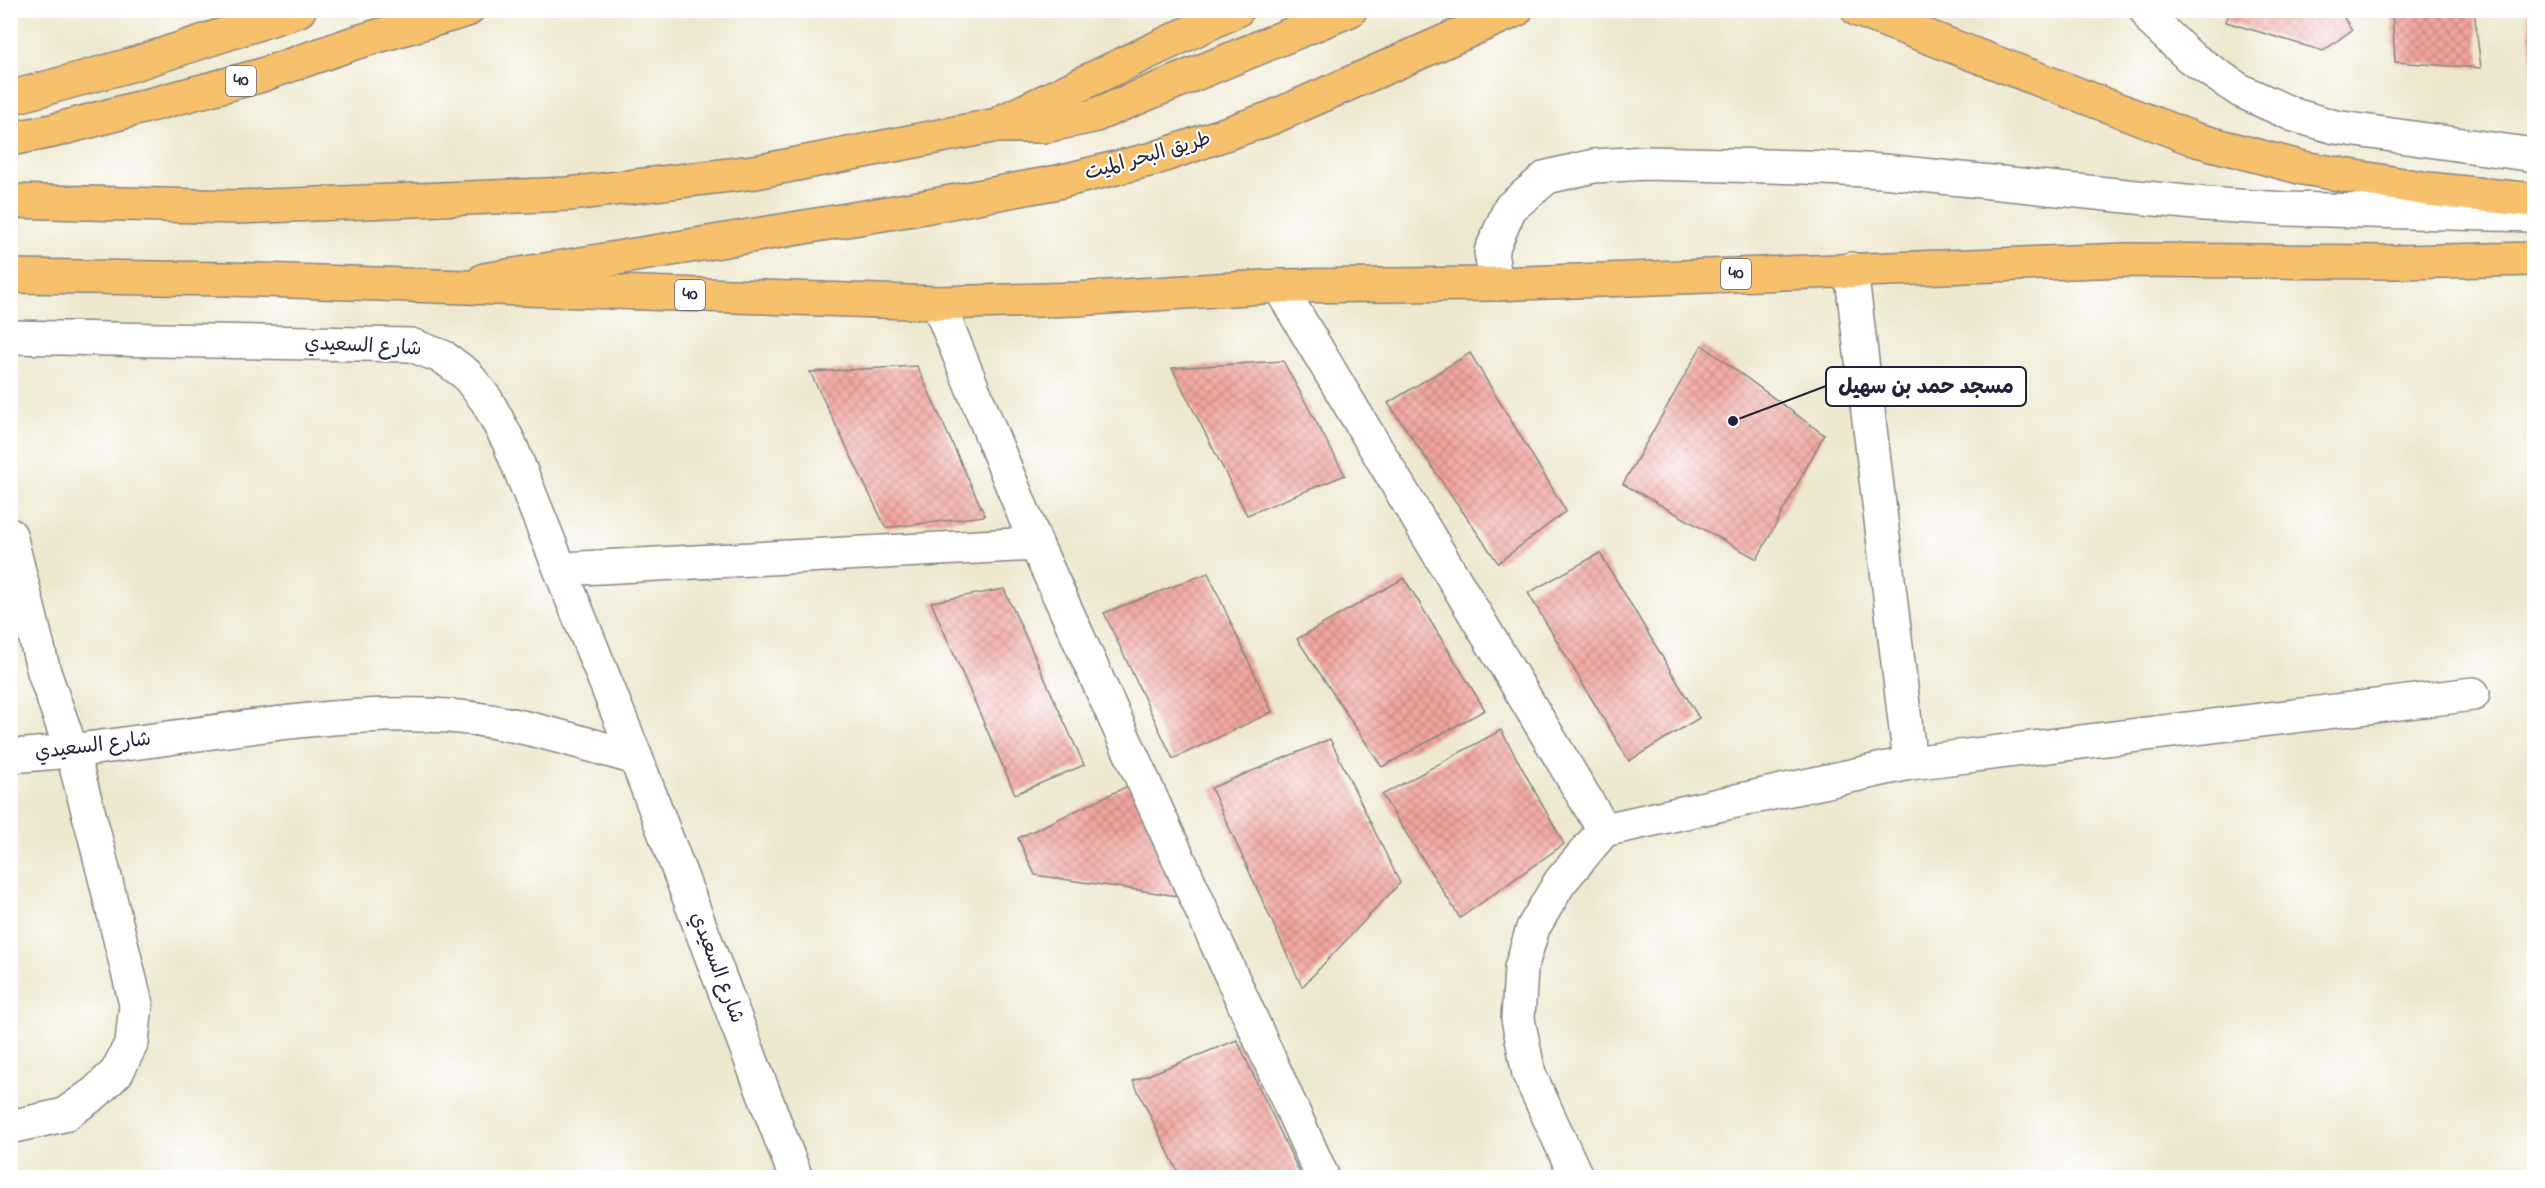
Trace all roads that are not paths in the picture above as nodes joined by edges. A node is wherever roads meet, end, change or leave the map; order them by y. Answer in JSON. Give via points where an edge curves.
{"nodes":[{"id":1,"x":299,"y":10,"type":"edge"},
{"id":2,"x":467,"y":10,"type":"edge"},
{"id":3,"x":1237,"y":10,"type":"edge"},
{"id":4,"x":1350,"y":10,"type":"edge"},
{"id":5,"x":1516,"y":10,"type":"edge"},
{"id":6,"x":1858,"y":10,"type":"edge"},
{"id":7,"x":2146,"y":10,"type":"edge"},
{"id":8,"x":10,"y":98,"type":"edge"},
{"id":9,"x":992,"y":126,"type":"junction"},
{"id":10,"x":10,"y":139,"type":"edge"},
{"id":11,"x":2535,"y":155,"type":"edge"},
{"id":12,"x":2535,"y":200,"type":"edge"},
{"id":13,"x":10,"y":201,"type":"edge"},
{"id":14,"x":2535,"y":215,"type":"edge"},
{"id":15,"x":2535,"y":260,"type":"edge"},
{"id":16,"x":1851,"y":269,"type":"junction"},
{"id":17,"x":10,"y":276,"type":"edge"},
{"id":18,"x":1496,"y":284,"type":"junction"},
{"id":19,"x":442,"y":286,"type":"junction"},
{"id":20,"x":1279,"y":286,"type":"junction"},
{"id":21,"x":938,"y":303,"type":"junction"},
{"id":22,"x":10,"y":337,"type":"edge"},
{"id":23,"x":10,"y":535,"type":"edge"},
{"id":24,"x":1036,"y":544,"type":"junction"},
{"id":25,"x":562,"y":569,"type":"junction"},
{"id":26,"x":2473,"y":694,"type":"dead end"},
{"id":27,"x":72,"y":752,"type":"junction"},
{"id":28,"x":10,"y":756,"type":"edge"},
{"id":29,"x":636,"y":758,"type":"junction"},
{"id":30,"x":1910,"y":763,"type":"junction"},
{"id":31,"x":1604,"y":830,"type":"junction"},
{"id":32,"x":10,"y":1127,"type":"edge"},
{"id":33,"x":796,"y":1178,"type":"edge"},
{"id":34,"x":1323,"y":1178,"type":"edge"},
{"id":35,"x":1577,"y":1178,"type":"edge"}],
"edges":[{"from":1,"to":8,"type":"main road","via":[[134,64]]},
{"from":2,"to":10,"type":"main road","number":"40","via":[[259,76]]},
{"from":3,"to":9,"type":"main road"},
{"from":4,"to":9,"type":"main road","via":[[1093,116],[1045,126]]},
{"from":5,"to":19,"type":"main road","name":"طريق البحر الميت","via":[[1272,118],[1153,159],[1058,182]]},
{"from":6,"to":12,"type":"main road","via":[[2197,140],[2303,168],[2427,189]]},
{"from":7,"to":11,"type":"street","via":[[2153,22],[2190,57],[2241,91],[2294,115],[2335,127]]},
{"from":9,"to":13,"type":"main road","via":[[755,172],[569,194],[238,207]]},
{"from":14,"to":18,"type":"street","via":[[2205,204],[1815,167],[1646,163],[1594,166],[1547,177],[1510,208],[1491,252]]},
{"from":15,"to":16,"type":"main road","number":"40","via":[[2125,260]]},
{"from":16,"to":18,"type":"main road","number":"40"},
{"from":16,"to":30,"type":"street"},
{"from":17,"to":19,"type":"main road","number":"40"},
{"from":18,"to":20,"type":"main road","number":"40"},
{"from":19,"to":21,"type":"main road","number":"40"},
{"from":20,"to":21,"type":"main road","number":"40"},
{"from":20,"to":31,"type":"street"},
{"from":21,"to":24,"type":"street"},
{"from":22,"to":25,"type":"street","name":"شارع السعيدي","via":[[411,345],[427,349],[466,375],[487,401],[509,442]]},
{"from":23,"to":27,"type":"street","via":[[44,672]]},
{"from":24,"to":25,"type":"street"},
{"from":24,"to":34,"type":"street"},
{"from":25,"to":29,"type":"street","name":"شارع السعيدي"},
{"from":26,"to":30,"type":"street"},
{"from":27,"to":28,"type":"street","name":"شارع السعيدي"},
{"from":27,"to":29,"type":"street","name":"شارع السعيدي","via":[[353,716],[430,715],[537,730]]},
{"from":27,"to":32,"type":"street","via":[[135,1004],[132,1042],[117,1072],[64,1115]]},
{"from":29,"to":33,"type":"street","name":"شارع السعيدي"},
{"from":30,"to":31,"type":"street"},
{"from":31,"to":35,"type":"street","via":[[1560,882],[1533,928],[1521,968],[1518,1020],[1529,1074]]}]}
